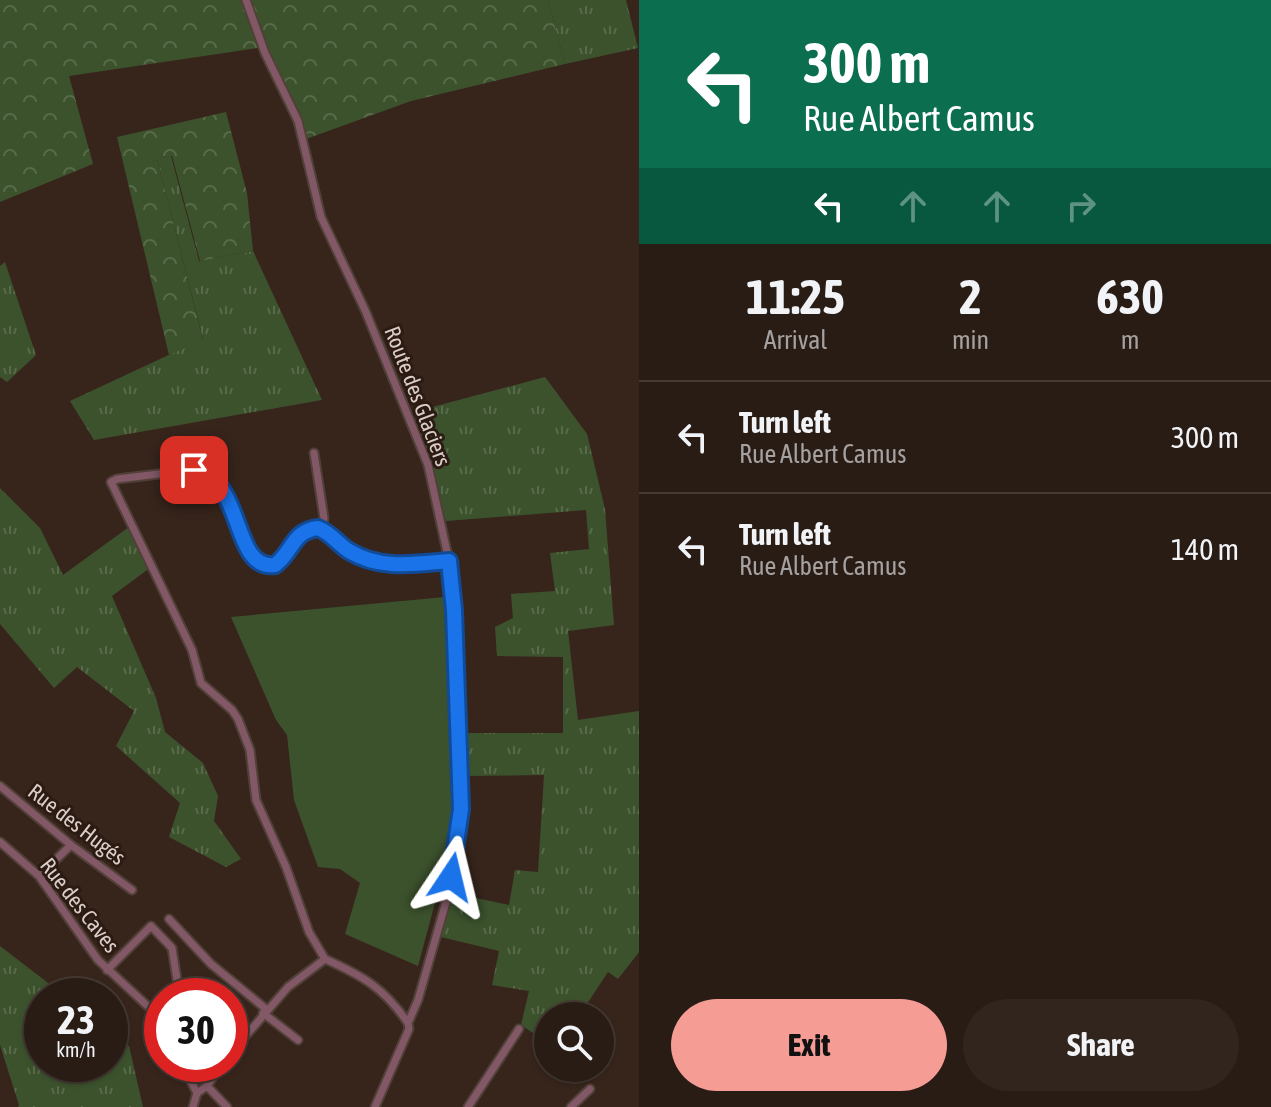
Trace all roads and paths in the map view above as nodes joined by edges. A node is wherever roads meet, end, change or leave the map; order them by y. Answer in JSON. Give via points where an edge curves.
{"nodes":[{"id":1,"x":246,"y":0,"type":"edge"},
{"id":2,"x":314,"y":453,"type":"dead end"},
{"id":3,"x":322,"y":529,"type":"junction"},
{"id":4,"x":449,"y":561,"type":"junction"},
{"id":5,"x":0,"y":786,"type":"edge"},
{"id":6,"x":0,"y":842,"type":"edge"},
{"id":7,"x":71,"y":845,"type":"junction"},
{"id":8,"x":39,"y":876,"type":"junction"},
{"id":9,"x":132,"y":890,"type":"dead end"},
{"id":10,"x":169,"y":919,"type":"dead end"},
{"id":11,"x":325,"y":959,"type":"junction"},
{"id":12,"x":107,"y":970,"type":"junction"},
{"id":13,"x":177,"y":978,"type":"edge"},
{"id":14,"x":144,"y":1003,"type":"edge"},
{"id":15,"x":265,"y":1011,"type":"junction"},
{"id":16,"x":408,"y":1023,"type":"junction"},
{"id":17,"x":519,"y":1029,"type":"dead end"},
{"id":18,"x":248,"y":1032,"type":"edge"},
{"id":19,"x":298,"y":1040,"type":"dead end"},
{"id":20,"x":191,"y":1082,"type":"edge"},
{"id":21,"x":210,"y":1082,"type":"edge"},
{"id":22,"x":207,"y":1086,"type":"junction"},
{"id":23,"x":590,"y":1089,"type":"dead end"},
{"id":24,"x":197,"y":1093,"type":"junction"},
{"id":25,"x":193,"y":1107,"type":"edge"},
{"id":26,"x":227,"y":1107,"type":"edge"},
{"id":27,"x":375,"y":1107,"type":"edge"},
{"id":28,"x":468,"y":1107,"type":"edge"},
{"id":29,"x":571,"y":1107,"type":"edge"}],
"edges":[{"from":1,"to":4,"type":"street","name":"Route des Glaciers","via":[[298,121],[321,217],[428,465]]},
{"from":2,"to":3,"type":"street"},
{"from":3,"to":4,"type":"street","via":[[350,552],[377,562],[400,566]]},
{"from":3,"to":11,"type":"street","via":[[301,533],[280,561],[262,565],[252,556],[221,486],[208,475],[194,470],[111,482],[192,650],[201,683],[238,719],[250,750],[256,800]]},
{"from":4,"to":16,"type":"street","name":"Route des Glaciers","via":[[461,809],[446,902]]},
{"from":5,"to":7,"type":"street","name":"Rue des Hugés"},
{"from":6,"to":8,"type":"street","name":"Rue des Caves"},
{"from":7,"to":8,"type":"street"},
{"from":7,"to":9,"type":"street","name":"Rue des Hugés"},
{"from":8,"to":12,"type":"street","name":"Rue des Caves"},
{"from":10,"to":15,"type":"street"},
{"from":11,"to":15,"type":"street"},
{"from":11,"to":16,"type":"street","via":[[383,990]]},
{"from":12,"to":13,"type":"street","via":[[151,926],[172,948]]},
{"from":12,"to":14,"type":"street","name":"Rue des Caves"},
{"from":15,"to":18,"type":"street"},
{"from":15,"to":19,"type":"street"},
{"from":16,"to":27,"type":"street","name":"Route des Glaciers"},
{"from":17,"to":28,"type":"street"},
{"from":20,"to":24,"type":"street"},
{"from":21,"to":22,"type":"street"},
{"from":22,"to":24,"type":"street"},
{"from":22,"to":26,"type":"street"},
{"from":23,"to":29,"type":"street"},
{"from":24,"to":25,"type":"street"}]}
